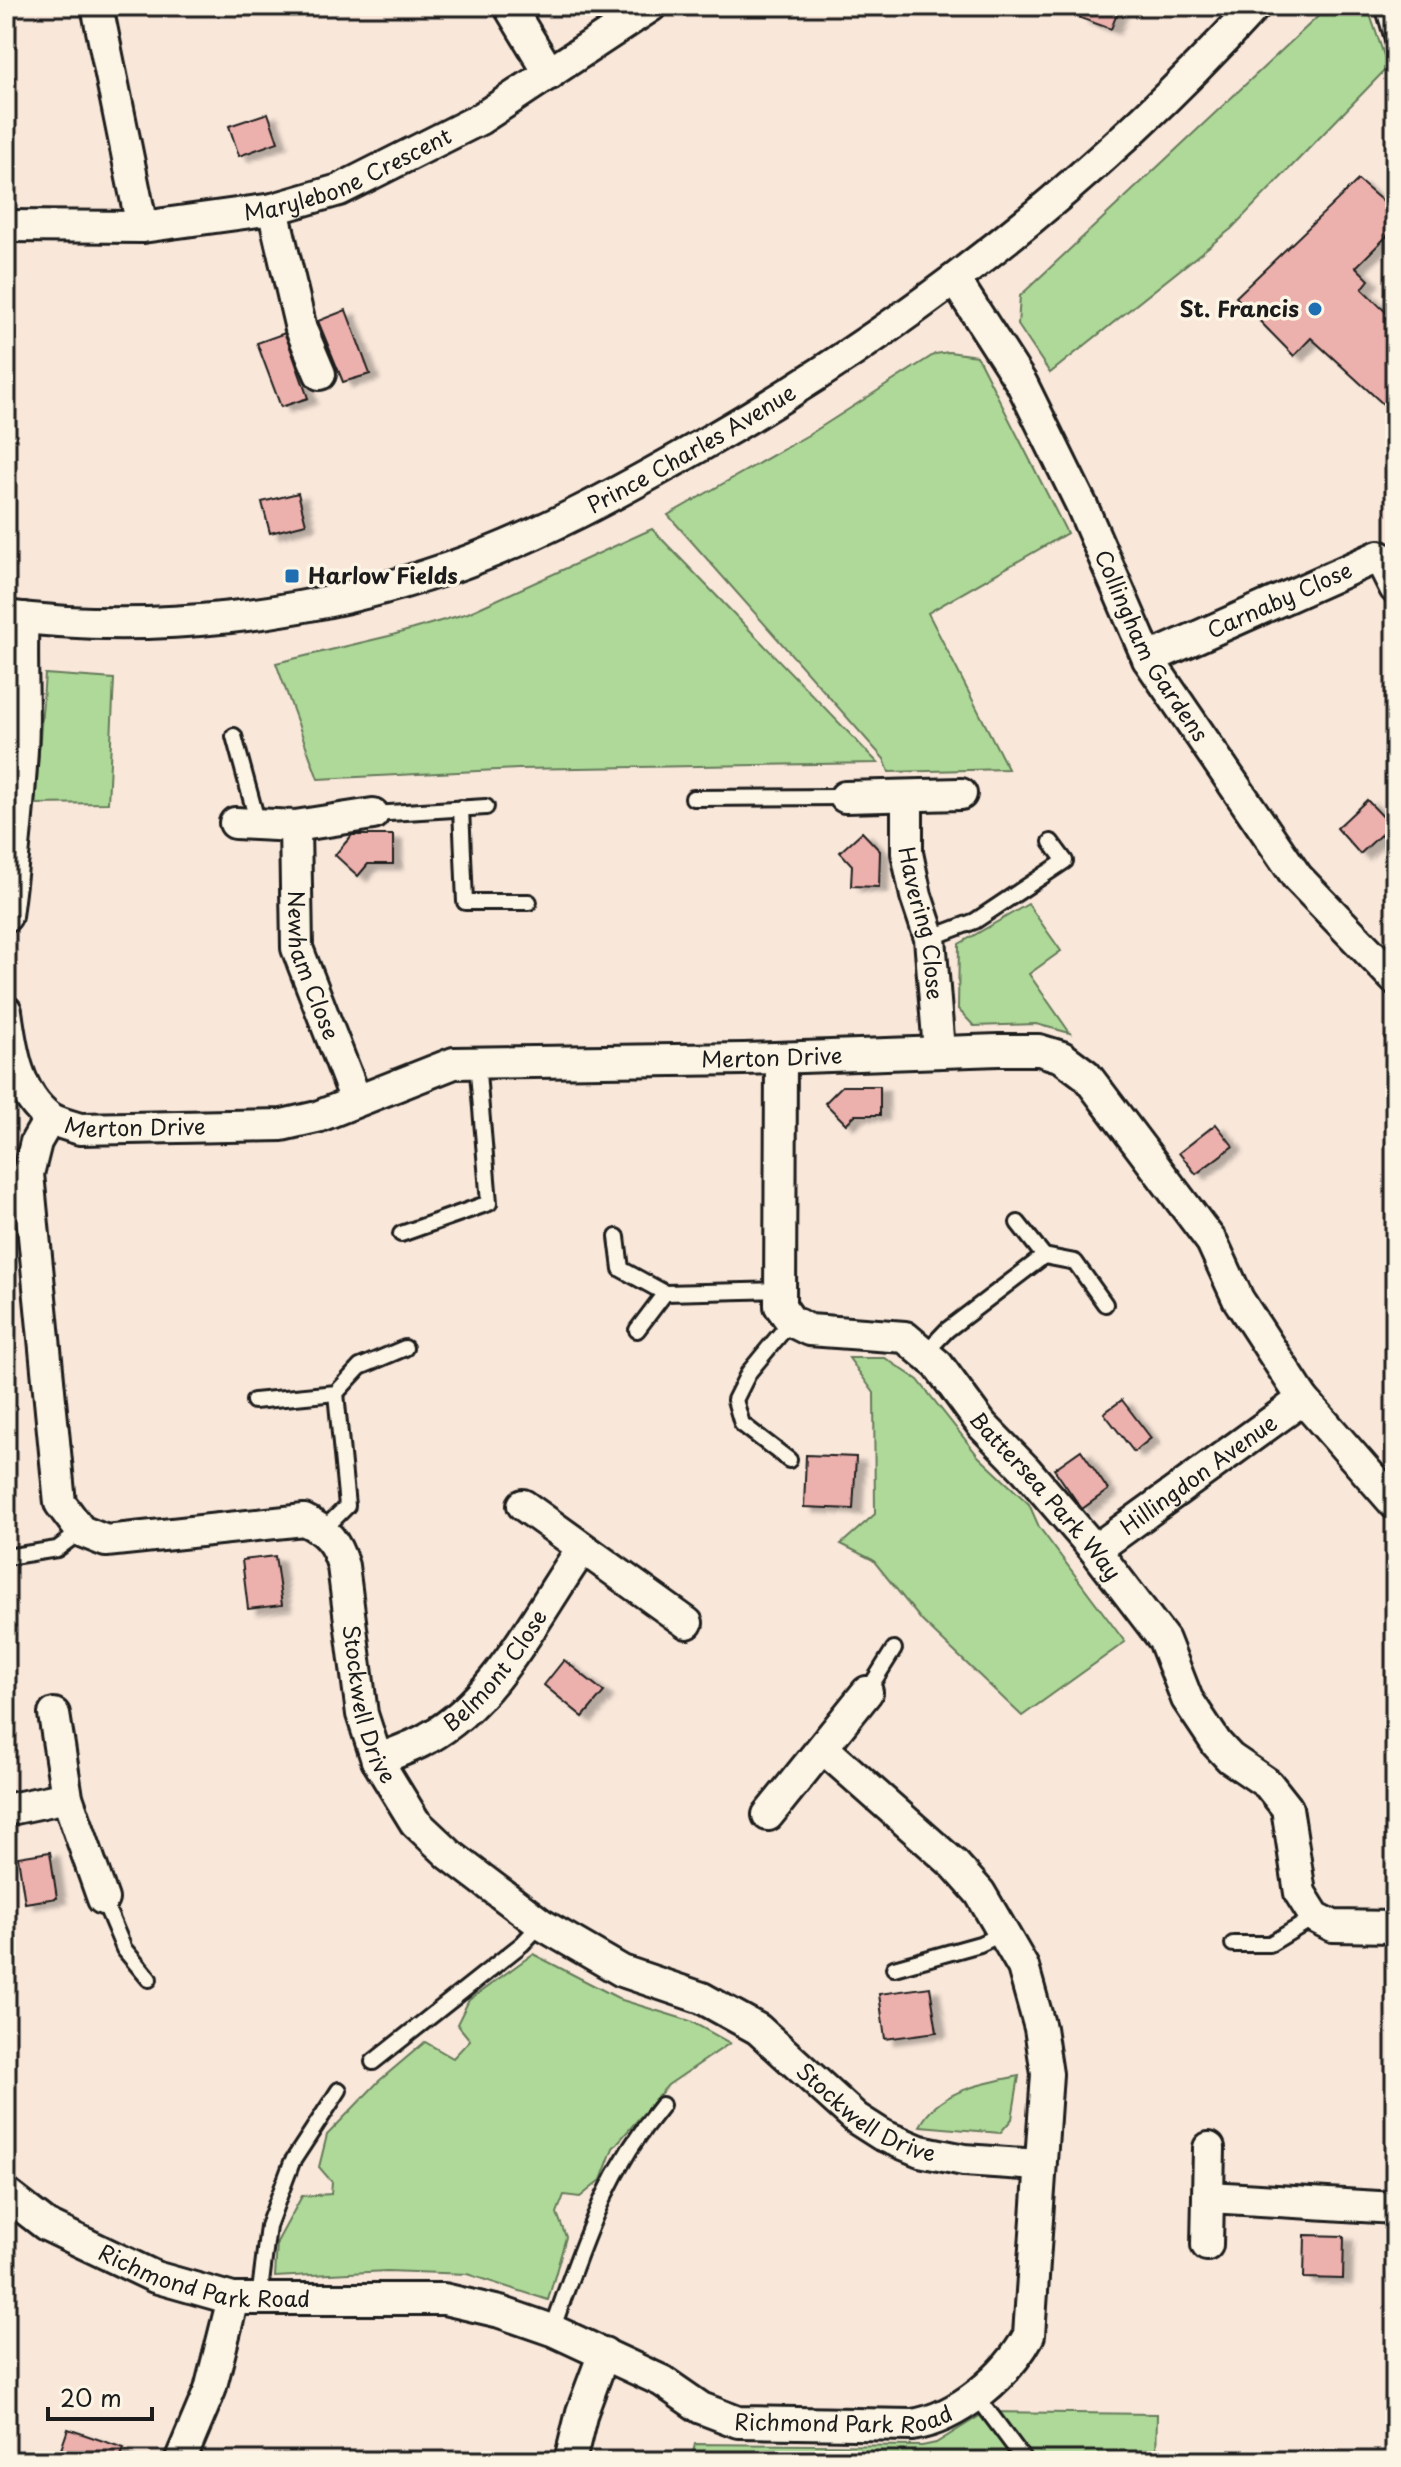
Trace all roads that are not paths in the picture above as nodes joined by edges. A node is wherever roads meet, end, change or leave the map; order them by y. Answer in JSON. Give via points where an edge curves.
{"nodes":[{"id":1,"x":97,"y":6,"type":"edge"},
{"id":2,"x":509,"y":6,"type":"edge"},
{"id":3,"x":651,"y":6,"type":"edge"},
{"id":4,"x":1255,"y":6,"type":"edge"},
{"id":5,"x":1383,"y":6,"type":"edge"},
{"id":6,"x":1395,"y":46,"type":"edge"},
{"id":7,"x":550,"y":74,"type":"junction"},
{"id":8,"x":273,"y":209,"type":"junction"},
{"id":9,"x":6,"y":226,"type":"edge"},
{"id":10,"x":142,"y":227,"type":"junction"},
{"id":11,"x":955,"y":280,"type":"junction"},
{"id":12,"x":320,"y":374,"type":"dead end"},
{"id":13,"x":1395,"y":588,"type":"edge"},
{"id":14,"x":15,"y":617,"type":"edge"},
{"id":15,"x":1148,"y":659,"type":"junction"},
{"id":16,"x":234,"y":736,"type":"dead end"},
{"id":17,"x":961,"y":794,"type":"dead end"},
{"id":18,"x":845,"y":797,"type":"joint"},
{"id":19,"x":907,"y":797,"type":"junction"},
{"id":20,"x":693,"y":798,"type":"dead end"},
{"id":21,"x":486,"y":807,"type":"dead end"},
{"id":22,"x":461,"y":808,"type":"junction"},
{"id":23,"x":373,"y":814,"type":"joint"},
{"id":24,"x":11,"y":824,"type":"edge"},
{"id":25,"x":247,"y":824,"type":"joint"},
{"id":26,"x":295,"y":826,"type":"junction"},
{"id":27,"x":1051,"y":842,"type":"dead end"},
{"id":28,"x":529,"y":902,"type":"dead end"},
{"id":29,"x":6,"y":916,"type":"edge"},
{"id":30,"x":930,"y":938,"type":"junction"},
{"id":31,"x":1395,"y":979,"type":"edge"},
{"id":32,"x":6,"y":1011,"type":"edge"},
{"id":33,"x":939,"y":1051,"type":"junction"},
{"id":34,"x":781,"y":1058,"type":"junction"},
{"id":35,"x":477,"y":1061,"type":"junction"},
{"id":36,"x":356,"y":1100,"type":"junction"},
{"id":37,"x":50,"y":1118,"type":"junction"},
{"id":38,"x":1018,"y":1223,"type":"dead end"},
{"id":39,"x":401,"y":1234,"type":"dead end"},
{"id":40,"x":617,"y":1237,"type":"dead end"},
{"id":41,"x":1044,"y":1256,"type":"junction"},
{"id":42,"x":778,"y":1290,"type":"junction"},
{"id":43,"x":665,"y":1293,"type":"junction"},
{"id":44,"x":1105,"y":1304,"type":"dead end"},
{"id":45,"x":791,"y":1321,"type":"junction"},
{"id":46,"x":637,"y":1330,"type":"dead end"},
{"id":47,"x":405,"y":1348,"type":"dead end"},
{"id":48,"x":925,"y":1353,"type":"junction"},
{"id":49,"x":336,"y":1393,"type":"junction"},
{"id":50,"x":1303,"y":1399,"type":"junction"},
{"id":51,"x":254,"y":1401,"type":"dead end"},
{"id":52,"x":789,"y":1460,"type":"dead end"},
{"id":53,"x":1395,"y":1504,"type":"edge"},
{"id":54,"x":523,"y":1505,"type":"dead end"},
{"id":55,"x":323,"y":1530,"type":"junction"},
{"id":56,"x":81,"y":1531,"type":"junction"},
{"id":57,"x":582,"y":1549,"type":"junction"},
{"id":58,"x":1095,"y":1550,"type":"junction"},
{"id":59,"x":6,"y":1557,"type":"edge"},
{"id":60,"x":687,"y":1623,"type":"dead end"},
{"id":61,"x":894,"y":1649,"type":"dead end"},
{"id":62,"x":867,"y":1692,"type":"joint"},
{"id":63,"x":54,"y":1714,"type":"dead end"},
{"id":64,"x":823,"y":1748,"type":"junction"},
{"id":65,"x":377,"y":1760,"type":"junction"},
{"id":66,"x":67,"y":1797,"type":"junction"},
{"id":67,"x":6,"y":1810,"type":"edge"},
{"id":68,"x":768,"y":1815,"type":"dead end"},
{"id":69,"x":103,"y":1899,"type":"joint"},
{"id":70,"x":1315,"y":1917,"type":"junction"},
{"id":71,"x":541,"y":1924,"type":"junction"},
{"id":72,"x":1395,"y":1927,"type":"edge"},
{"id":73,"x":1003,"y":1933,"type":"junction"},
{"id":74,"x":1233,"y":1944,"type":"dead end"},
{"id":75,"x":894,"y":1968,"type":"dead end"},
{"id":76,"x":149,"y":1979,"type":"dead end"},
{"id":77,"x":373,"y":2062,"type":"dead end"},
{"id":78,"x":339,"y":2090,"type":"dead end"},
{"id":79,"x":662,"y":2105,"type":"dead end"},
{"id":80,"x":1209,"y":2148,"type":"dead end"},
{"id":81,"x":1039,"y":2165,"type":"junction"},
{"id":82,"x":6,"y":2194,"type":"edge"},
{"id":83,"x":1209,"y":2197,"type":"junction"},
{"id":84,"x":1395,"y":2208,"type":"edge"},
{"id":85,"x":1207,"y":2245,"type":"dead end"},
{"id":86,"x":246,"y":2300,"type":"junction"},
{"id":87,"x":552,"y":2330,"type":"junction"},
{"id":88,"x":604,"y":2353,"type":"junction"},
{"id":89,"x":975,"y":2394,"type":"junction"},
{"id":90,"x":1023,"y":2458,"type":"dead end"},
{"id":91,"x":180,"y":2461,"type":"edge"},
{"id":92,"x":570,"y":2461,"type":"edge"}],
"edges":[{"from":1,"to":10,"type":"street"},
{"from":2,"to":7,"type":"street"},
{"from":3,"to":7,"type":"street","name":"Marylebone Crescent"},
{"from":4,"to":11,"type":"street","name":"Prince Charles Avenue","via":[[1144,120]]},
{"from":5,"to":6,"type":"lane"},
{"from":7,"to":8,"type":"street","name":"Marylebone Crescent","via":[[480,119],[339,190]]},
{"from":8,"to":10,"type":"street","name":"Marylebone Crescent"},
{"from":8,"to":12,"type":"street","via":[[301,329]]},
{"from":9,"to":10,"type":"street","name":"Marylebone Crescent"},
{"from":11,"to":14,"type":"street","name":"Prince Charles Avenue","via":[[836,364],[623,490],[532,535],[448,568],[374,589],[239,615],[91,621]]},
{"from":11,"to":15,"type":"street","name":"Collingham Gardens","via":[[1022,384]]},
{"from":13,"to":15,"type":"street","name":"Carnaby Close","via":[[1379,556]]},
{"from":14,"to":24,"type":"street","via":[[23,746]]},
{"from":15,"to":31,"type":"street","name":"Collingham Gardens","via":[[1297,877]]},
{"from":16,"to":25,"type":"lane"},
{"from":17,"to":19,"type":"street"},
{"from":18,"to":19,"type":"street"},
{"from":18,"to":20,"type":"lane"},
{"from":19,"to":30,"type":"street","name":"Havering Close","via":[[907,853]]},
{"from":21,"to":22,"type":"lane"},
{"from":22,"to":23,"type":"lane"},
{"from":22,"to":28,"type":"lane","via":[[465,902]]},
{"from":23,"to":26,"type":"street"},
{"from":24,"to":29,"type":"street"},
{"from":25,"to":26,"type":"street"},
{"from":26,"to":36,"type":"street","name":"Newham Close","via":[[297,948]]},
{"from":27,"to":30,"type":"lane","via":[[1065,861],[975,921]]},
{"from":30,"to":33,"type":"street","name":"Havering Close"},
{"from":32,"to":37,"type":"street","name":"Merton Drive","via":[[13,1059],[24,1086]]},
{"from":33,"to":34,"type":"street","name":"Merton Drive"},
{"from":33,"to":50,"type":"street","name":"Merton Drive","via":[[1039,1050],[1062,1057],[1086,1075],[1212,1242],[1238,1299]]},
{"from":34,"to":35,"type":"street","name":"Merton Drive"},
{"from":34,"to":42,"type":"street"},
{"from":35,"to":36,"type":"street","name":"Merton Drive","via":[[428,1071]]},
{"from":35,"to":39,"type":"lane","via":[[489,1203]]},
{"from":36,"to":37,"type":"street","name":"Merton Drive","via":[[282,1125],[80,1129]]},
{"from":37,"to":56,"type":"street","via":[[36,1142],[28,1174],[60,1503]]},
{"from":38,"to":41,"type":"lane"},
{"from":40,"to":43,"type":"lane","via":[[621,1269]]},
{"from":41,"to":44,"type":"lane","via":[[1075,1262]]},
{"from":41,"to":48,"type":"lane"},
{"from":42,"to":43,"type":"lane"},
{"from":42,"to":45,"type":"street","via":[[780,1306]]},
{"from":43,"to":46,"type":"lane"},
{"from":45,"to":48,"type":"street","name":"Battersea Park Way","via":[[809,1330],[905,1337]]},
{"from":45,"to":52,"type":"lane","via":[[749,1372],[735,1400],[742,1424]]},
{"from":47,"to":49,"type":"lane","via":[[360,1367]]},
{"from":48,"to":58,"type":"street","name":"Battersea Park Way"},
{"from":49,"to":51,"type":"lane"},
{"from":49,"to":55,"type":"lane","via":[[347,1506]]},
{"from":50,"to":53,"type":"street","name":"Merton Drive"},
{"from":50,"to":58,"type":"street","name":"Hillingdon Avenue"},
{"from":54,"to":57,"type":"street"},
{"from":55,"to":56,"type":"street","via":[[304,1520],[106,1541]]},
{"from":55,"to":65,"type":"street","name":"Stockwell Drive","via":[[337,1546],[343,1566],[362,1714]]},
{"from":56,"to":59,"type":"lane","via":[[57,1549]]},
{"from":57,"to":60,"type":"street"},
{"from":57,"to":65,"type":"street","name":"Belmont Close","via":[[526,1637],[463,1712],[429,1738]]},
{"from":58,"to":70,"type":"street","name":"Battersea Park Way","via":[[1164,1640],[1187,1699],[1217,1744],[1268,1784],[1287,1808],[1300,1893]]},
{"from":61,"to":62,"type":"lane"},
{"from":62,"to":64,"type":"street"},
{"from":63,"to":66,"type":"street"},
{"from":64,"to":68,"type":"street"},
{"from":64,"to":73,"type":"street","name":"Richmond Park Road","via":[[955,1865],[980,1893]]},
{"from":65,"to":71,"type":"street","name":"Stockwell Drive","via":[[415,1822]]},
{"from":66,"to":67,"type":"street"},
{"from":66,"to":69,"type":"street"},
{"from":69,"to":76,"type":"lane","via":[[124,1949]]},
{"from":70,"to":72,"type":"street","via":[[1333,1926]]},
{"from":70,"to":74,"type":"lane","via":[[1270,1944]]},
{"from":71,"to":77,"type":"lane"},
{"from":71,"to":81,"type":"street","name":"Stockwell Drive","via":[[622,1971],[702,1998],[758,2029],[857,2119],[882,2135],[949,2157]]},
{"from":73,"to":75,"type":"lane"},
{"from":73,"to":81,"type":"street","name":"Richmond Park Road","via":[[1023,1967],[1040,2028],[1047,2074]]},
{"from":78,"to":86,"type":"lane","via":[[292,2162]]},
{"from":79,"to":87,"type":"lane","via":[[609,2180]]},
{"from":80,"to":83,"type":"street"},
{"from":81,"to":89,"type":"street","name":"Richmond Park Road","via":[[1029,2335],[1016,2359]]},
{"from":82,"to":86,"type":"street","name":"Richmond Park Road","via":[[46,2225],[155,2277]]},
{"from":83,"to":84,"type":"street"},
{"from":83,"to":85,"type":"street"},
{"from":86,"to":87,"type":"street","name":"Richmond Park Road","via":[[444,2299]]},
{"from":86,"to":91,"type":"street"},
{"from":87,"to":88,"type":"street","name":"Richmond Park Road"},
{"from":88,"to":89,"type":"street","name":"Richmond Park Road","via":[[662,2381],[701,2408],[738,2422],[912,2425],[933,2422]]},
{"from":88,"to":92,"type":"street"},
{"from":89,"to":90,"type":"lane"}]}
